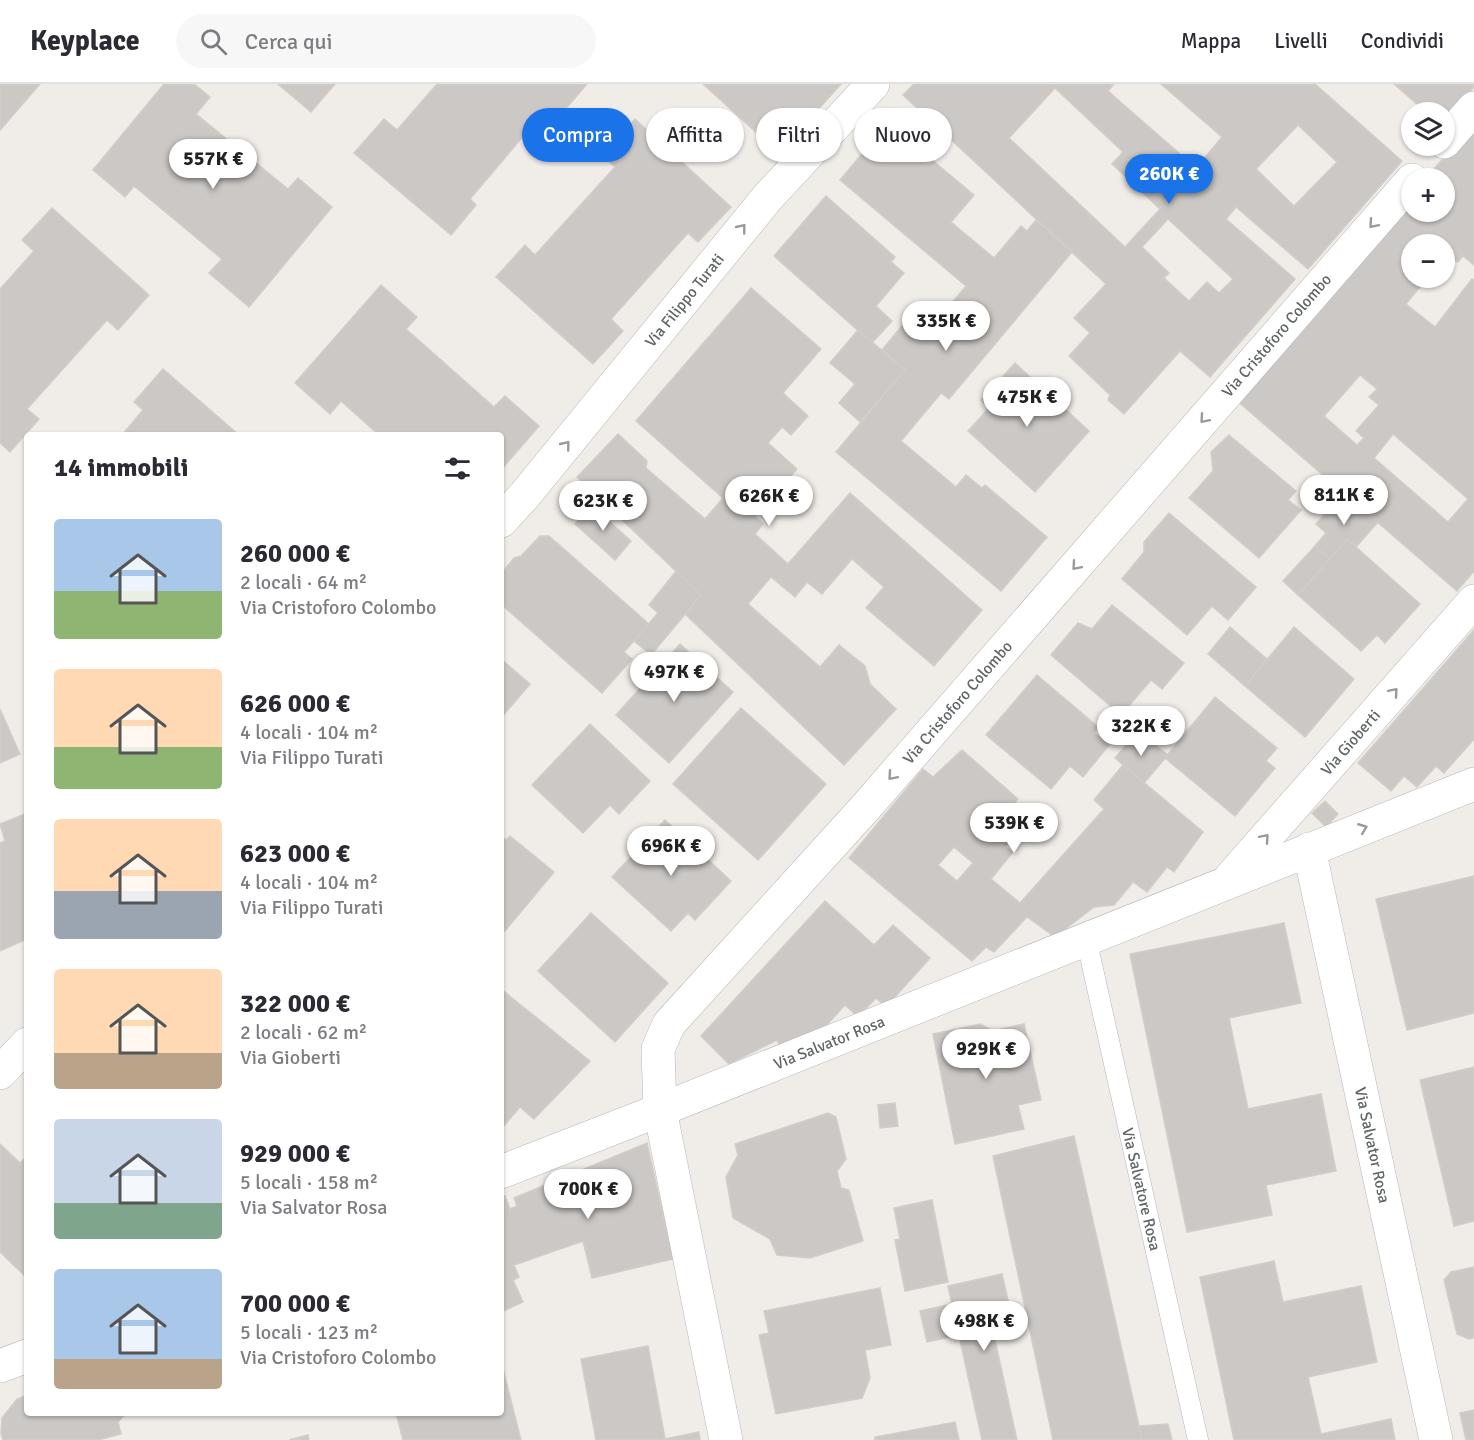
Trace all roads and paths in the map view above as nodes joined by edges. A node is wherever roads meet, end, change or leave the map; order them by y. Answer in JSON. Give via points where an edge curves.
{"nodes":[{"id":1,"x":873,"y":84,"type":"edge"},
{"id":2,"x":1474,"y":108,"type":"edge"},
{"id":3,"x":1455,"y":130,"type":"edge"},
{"id":4,"x":1433,"y":156,"type":"edge"},
{"id":5,"x":1422,"y":168,"type":"edge"},
{"id":6,"x":1401,"y":192,"type":"edge"},
{"id":7,"x":504,"y":518,"type":"edge"},
{"id":8,"x":1474,"y":601,"type":"edge"},
{"id":9,"x":1474,"y":784,"type":"edge"},
{"id":10,"x":1309,"y":849,"type":"junction"},
{"id":11,"x":1226,"y":882,"type":"junction"},
{"id":12,"x":1086,"y":938,"type":"junction"},
{"id":13,"x":24,"y":1047,"type":"edge"},
{"id":14,"x":0,"y":1073,"type":"edge"},
{"id":15,"x":660,"y":1110,"type":"junction"},
{"id":16,"x":504,"y":1171,"type":"edge"},
{"id":17,"x":24,"y":1357,"type":"edge"},
{"id":18,"x":0,"y":1366,"type":"edge"},
{"id":19,"x":726,"y":1440,"type":"edge"},
{"id":20,"x":1198,"y":1440,"type":"edge"},
{"id":21,"x":1436,"y":1440,"type":"edge"}],
"edges":[{"from":7,"to":1,"type":"street","name":"Via Filippo Turati","one_way":true,"via":[[768,196]]},
{"from":2,"to":3,"type":"street"},
{"from":4,"to":5,"type":"street","name":"Via Cristoforo Colombo"},
{"from":6,"to":15,"type":"street","name":"Via Cristoforo Colombo","one_way":true,"via":[[866,807],[669,1024],[658,1050]]},
{"from":11,"to":8,"type":"street","name":"Via Gioberti","one_way":true},
{"from":10,"to":9,"type":"street","name":"Via Salvator Rosa","one_way":true},
{"from":10,"to":11,"type":"street","name":"Via Salvator Rosa"},
{"from":10,"to":21,"type":"street","name":"Via Salvator Rosa"},
{"from":11,"to":12,"type":"street","name":"Via Salvator Rosa"},
{"from":12,"to":15,"type":"street","name":"Via Salvator Rosa"},
{"from":12,"to":20,"type":"lane","name":"Via Salvatore Rosa"},
{"from":13,"to":14,"type":"street"},
{"from":15,"to":16,"type":"street"},
{"from":15,"to":19,"type":"street"},
{"from":17,"to":18,"type":"street"}]}
